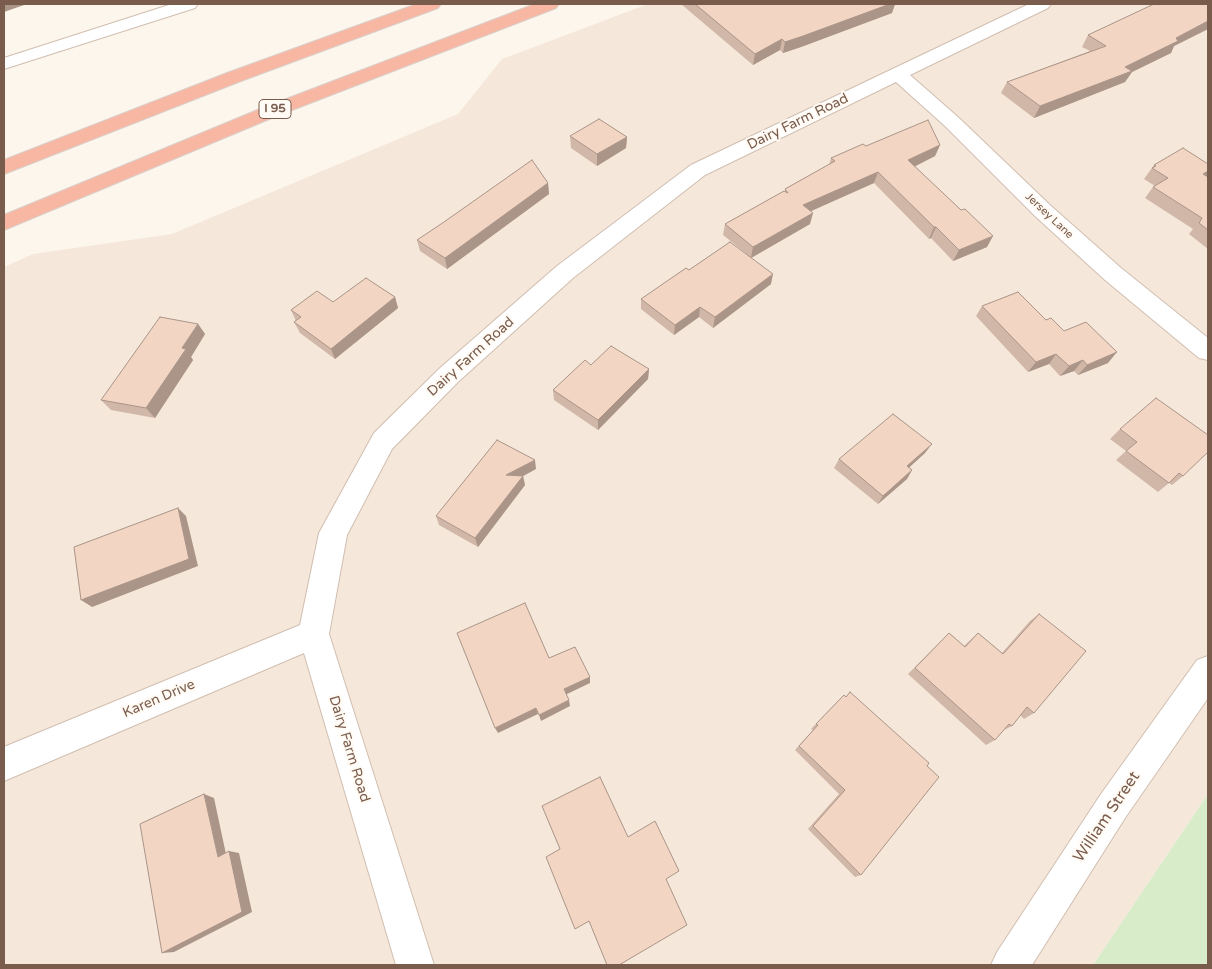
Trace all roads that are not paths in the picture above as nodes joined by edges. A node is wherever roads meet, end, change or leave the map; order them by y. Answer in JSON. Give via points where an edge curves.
{"nodes":[{"id":1,"x":189,"y":4,"type":"edge"},
{"id":2,"x":432,"y":4,"type":"edge"},
{"id":3,"x":550,"y":4,"type":"edge"},
{"id":4,"x":1042,"y":4,"type":"edge"},
{"id":5,"x":4,"y":64,"type":"edge"},
{"id":6,"x":897,"y":74,"type":"junction"},
{"id":7,"x":4,"y":167,"type":"edge"},
{"id":8,"x":4,"y":223,"type":"edge"},
{"id":9,"x":1208,"y":351,"type":"edge"},
{"id":10,"x":314,"y":634,"type":"junction"},
{"id":11,"x":1208,"y":671,"type":"edge"},
{"id":12,"x":4,"y":764,"type":"edge"},
{"id":13,"x":415,"y":965,"type":"edge"},
{"id":14,"x":1010,"y":965,"type":"edge"}],
"edges":[{"from":1,"to":5,"type":"street"},
{"from":2,"to":7,"type":"highway","via":[[225,80]]},
{"from":3,"to":8,"type":"highway","number":"I 95","via":[[267,113]]},
{"from":4,"to":6,"type":"street","name":"Dairy Farm Road"},
{"from":6,"to":9,"type":"street","name":"Jersey Lane","via":[[1099,262]]},
{"from":6,"to":10,"type":"street","name":"Dairy Farm Road","via":[[698,170],[566,272],[449,375],[383,441],[333,533]]},
{"from":10,"to":12,"type":"street","name":"Karen Drive"},
{"from":10,"to":13,"type":"street","name":"Dairy Farm Road"},
{"from":11,"to":14,"type":"street","name":"William Street","via":[[1113,806]]}]}
